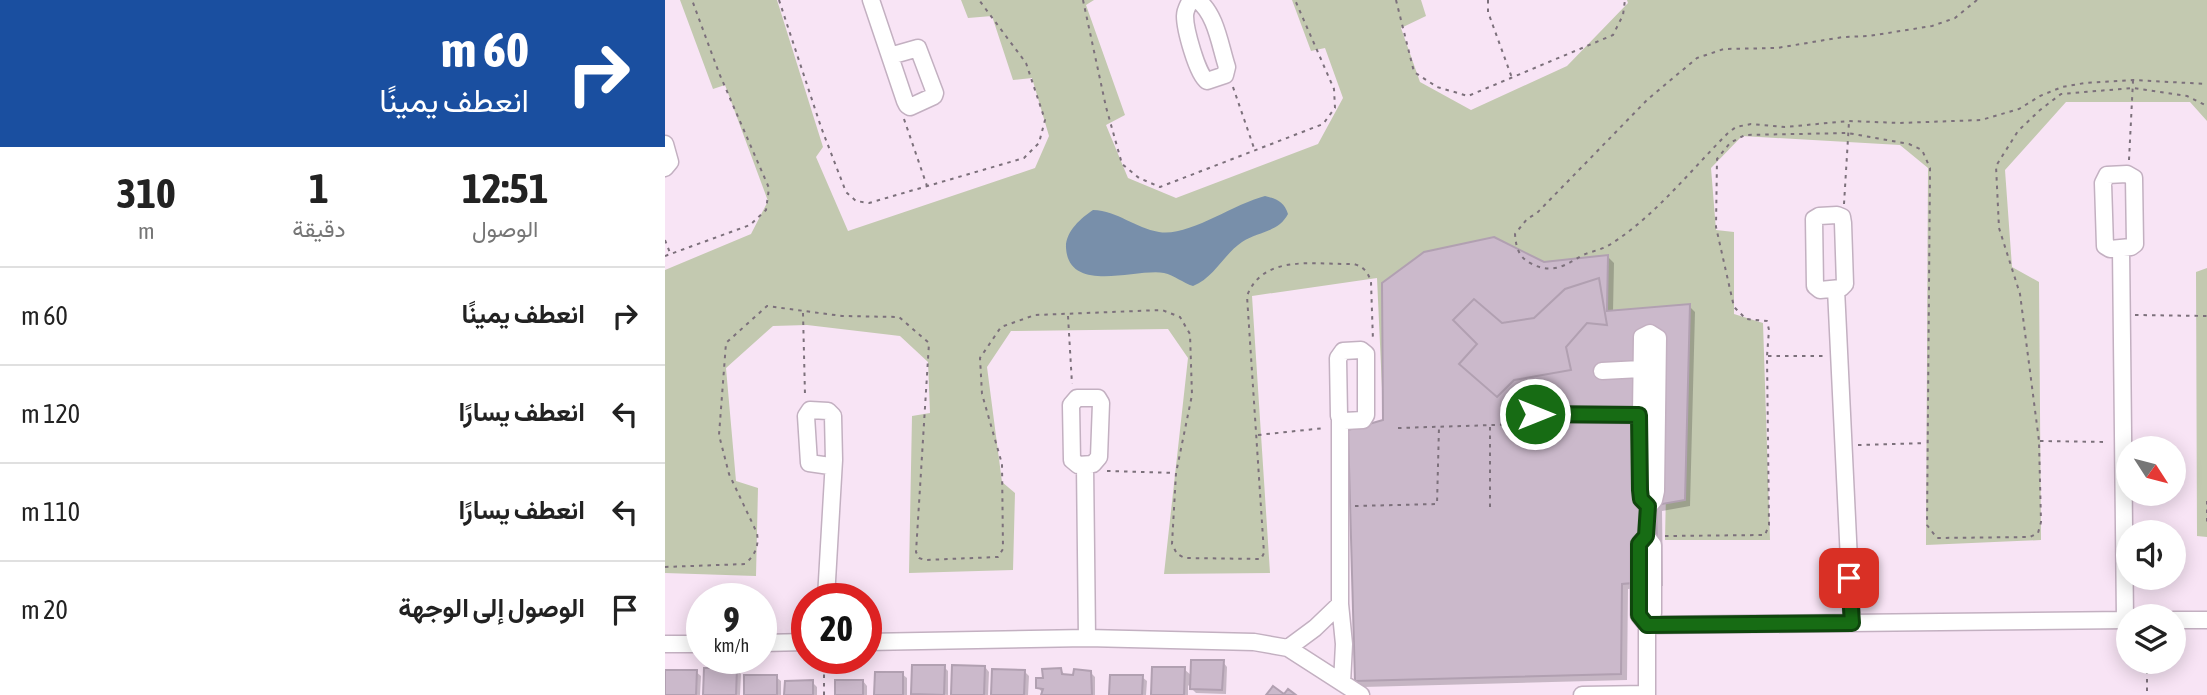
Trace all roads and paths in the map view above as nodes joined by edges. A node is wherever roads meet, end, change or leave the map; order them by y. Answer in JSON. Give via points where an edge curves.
{"nodes":[{"id":1,"x":692,"y":0,"type":"edge"},
{"id":2,"x":871,"y":0,"type":"edge"},
{"id":3,"x":1083,"y":0,"type":"edge"},
{"id":4,"x":1191,"y":0,"type":"edge"},
{"id":5,"x":1197,"y":0,"type":"edge"},
{"id":6,"x":1295,"y":0,"type":"edge"},
{"id":7,"x":1396,"y":0,"type":"edge"},
{"id":8,"x":1488,"y":0,"type":"edge"},
{"id":9,"x":1625,"y":0,"type":"edge"},
{"id":10,"x":1977,"y":0,"type":"edge"},
{"id":11,"x":890,"y":56,"type":"junction"},
{"id":12,"x":1227,"y":71,"type":"junction"},
{"id":13,"x":1512,"y":79,"type":"junction"},
{"id":14,"x":2133,"y":80,"type":"junction"},
{"id":15,"x":2207,"y":84,"type":"edge"},
{"id":16,"x":2133,"y":88,"type":"junction"},
{"id":17,"x":905,"y":101,"type":"junction"},
{"id":18,"x":2207,"y":106,"type":"edge"},
{"id":19,"x":1849,"y":121,"type":"junction"},
{"id":20,"x":1848,"y":134,"type":"junction"},
{"id":21,"x":665,"y":144,"type":"edge"},
{"id":22,"x":1255,"y":152,"type":"junction"},
{"id":23,"x":665,"y":168,"type":"edge"},
{"id":24,"x":2127,"y":174,"type":"junction"},
{"id":25,"x":927,"y":187,"type":"dead end"},
{"id":26,"x":1843,"y":223,"type":"junction"},
{"id":27,"x":665,"y":240,"type":"edge"},
{"id":28,"x":2121,"y":248,"type":"junction"},
{"id":29,"x":670,"y":254,"type":"junction"},
{"id":30,"x":665,"y":256,"type":"edge"},
{"id":31,"x":1836,"y":289,"type":"junction"},
{"id":32,"x":803,"y":312,"type":"junction"},
{"id":33,"x":1067,"y":315,"type":"junction"},
{"id":34,"x":2122,"y":315,"type":"junction"},
{"id":35,"x":2207,"y":316,"type":"edge"},
{"id":36,"x":1366,"y":354,"type":"junction"},
{"id":37,"x":1767,"y":356,"type":"junction"},
{"id":38,"x":1839,"y":356,"type":"junction"},
{"id":39,"x":1641,"y":369,"type":"junction"},
{"id":40,"x":1602,"y":371,"type":"dead end"},
{"id":41,"x":1074,"y":401,"type":"junction"},
{"id":42,"x":1658,"y":410,"type":"junction"},
{"id":43,"x":1639,"y":412,"type":"junction"},
{"id":44,"x":1535,"y":414,"type":"joint"},
{"id":45,"x":806,"y":416,"type":"junction"},
{"id":46,"x":1340,"y":423,"type":"junction"},
{"id":47,"x":1490,"y":426,"type":"junction"},
{"id":48,"x":1439,"y":427,"type":"junction"},
{"id":49,"x":1398,"y":428,"type":"dead end"},
{"id":50,"x":1256,"y":435,"type":"junction"},
{"id":51,"x":2123,"y":436,"type":"edge"},
{"id":52,"x":2039,"y":441,"type":"junction"},
{"id":53,"x":2116,"y":442,"type":"edge"},
{"id":54,"x":1927,"y":443,"type":"junction"},
{"id":55,"x":1843,"y":445,"type":"junction"},
{"id":56,"x":833,"y":464,"type":"junction"},
{"id":57,"x":1085,"y":467,"type":"junction"},
{"id":58,"x":1176,"y":473,"type":"junction"},
{"id":59,"x":2207,"y":501,"type":"edge"},
{"id":60,"x":1340,"y":506,"type":"junction"},
{"id":61,"x":1648,"y":506,"type":"junction"},
{"id":62,"x":2124,"y":506,"type":"edge"},
{"id":63,"x":1490,"y":510,"type":"dead end"},
{"id":64,"x":2207,"y":524,"type":"edge"},
{"id":65,"x":1646,"y":536,"type":"junction"},
{"id":66,"x":665,"y":567,"type":"edge"},
{"id":67,"x":827,"y":583,"type":"edge"},
{"id":68,"x":1340,"y":604,"type":"junction"},
{"id":69,"x":2127,"y":604,"type":"edge"},
{"id":70,"x":2116,"y":620,"type":"edge"},
{"id":71,"x":2186,"y":620,"type":"edge"},
{"id":72,"x":2207,"y":620,"type":"edge"},
{"id":73,"x":1852,"y":623,"type":"junction"},
{"id":74,"x":1647,"y":625,"type":"junction"},
{"id":75,"x":1087,"y":638,"type":"junction"},
{"id":76,"x":882,"y":642,"type":"edge"},
{"id":77,"x":665,"y":644,"type":"edge"},
{"id":78,"x":686,"y":644,"type":"edge"},
{"id":79,"x":1288,"y":648,"type":"junction"},
{"id":80,"x":824,"y":674,"type":"edge"},
{"id":81,"x":2147,"y":674,"type":"edge"},
{"id":82,"x":1342,"y":683,"type":"junction"},
{"id":83,"x":824,"y":695,"type":"edge"},
{"id":84,"x":1361,"y":695,"type":"edge"},
{"id":85,"x":1582,"y":695,"type":"edge"},
{"id":86,"x":1647,"y":695,"type":"edge"},
{"id":87,"x":2147,"y":695,"type":"edge"}],
"edges":[{"from":1,"to":29,"type":"path","via":[[769,188],[766,210],[750,225]]},
{"from":2,"to":11,"type":"street"},
{"from":3,"to":22,"type":"path","via":[[1122,164],[1160,187]]},
{"from":4,"to":12,"type":"street","via":[[1185,15],[1200,73],[1207,81]]},
{"from":5,"to":12,"type":"street","via":[[1211,18]]},
{"from":6,"to":22,"type":"path","via":[[1334,89],[1335,108],[1323,124]]},
{"from":7,"to":13,"type":"path","via":[[1414,72],[1437,87],[1468,96]]},
{"from":8,"to":13,"type":"path"},
{"from":9,"to":13,"type":"path","via":[[1613,35]]},
{"from":10,"to":19,"type":"path","via":[[1955,18],[1932,26],[1777,48],[1724,49],[1697,58],[1648,99],[1527,219],[1515,234],[1516,248],[1525,261],[1548,269],[1609,246],[1741,125],[1784,127]]},
{"from":11,"to":17,"type":"street"},
{"from":11,"to":17,"type":"street","via":[[918,48],[932,82],[932,99],[911,107]]},
{"from":12,"to":22,"type":"path"},
{"from":14,"to":15,"type":"path"},
{"from":14,"to":16,"type":"path"},
{"from":14,"to":19,"type":"path","via":[[2062,87],[2019,109],[1981,120]]},
{"from":16,"to":18,"type":"path","via":[[2187,96]]},
{"from":16,"to":24,"type":"path"},
{"from":16,"to":52,"type":"path","via":[[2061,94],[2018,131],[1996,166],[1999,228],[2020,293]]},
{"from":17,"to":25,"type":"path","via":[[905,124]]},
{"from":19,"to":20,"type":"path"},
{"from":20,"to":26,"type":"path"},
{"from":20,"to":37,"type":"path","via":[[1745,135],[1730,143],[1717,159],[1716,227],[1733,304],[1746,319],[1766,321]]},
{"from":20,"to":54,"type":"path","via":[[1909,144],[1922,150],[1930,168]]},
{"from":21,"to":23,"type":"street","via":[[670,162]]},
{"from":24,"to":28,"type":"street","via":[[2134,178],[2136,237],[2131,247]]},
{"from":24,"to":28,"type":"street","via":[[2107,175],[2103,183],[2105,246]]},
{"from":26,"to":31,"type":"street","via":[[1846,278],[1845,285]]},
{"from":26,"to":31,"type":"street","via":[[1837,215],[1819,216],[1813,224],[1815,286]]},
{"from":27,"to":29,"type":"path"},
{"from":28,"to":34,"type":"street"},
{"from":29,"to":30,"type":"path"},
{"from":31,"to":38,"type":"street"},
{"from":32,"to":33,"type":"path","via":[[899,317],[929,343],[916,552],[925,560],[1001,554],[1002,464],[982,394],[980,358],[1001,327],[1035,315]]},
{"from":32,"to":45,"type":"path"},
{"from":32,"to":66,"type":"path","via":[[767,306],[726,343],[719,435],[729,474],[757,533],[754,555],[745,564]]},
{"from":33,"to":41,"type":"path"},
{"from":33,"to":58,"type":"path","via":[[1162,310],[1179,317],[1190,334],[1192,395]]},
{"from":34,"to":35,"type":"path"},
{"from":34,"to":51,"type":"street"},
{"from":36,"to":46,"type":"street","via":[[1366,415],[1363,420]]},
{"from":36,"to":46,"type":"street","via":[[1343,351],[1338,358]]},
{"from":36,"to":50,"type":"path","via":[[1373,339],[1371,282],[1364,269],[1353,264],[1278,265],[1264,272],[1247,296]]},
{"from":37,"to":38,"type":"path"},
{"from":37,"to":65,"type":"path","via":[[1769,525],[1765,535]]},
{"from":38,"to":55,"type":"street"},
{"from":39,"to":40,"type":"street"},
{"from":39,"to":42,"type":"street","via":[[1642,337],[1655,334]]},
{"from":39,"to":43,"type":"street"},
{"from":41,"to":57,"type":"street","via":[[1072,460]]},
{"from":41,"to":57,"type":"street","via":[[1098,398],[1101,403],[1100,457]]},
{"from":42,"to":43,"type":"street"},
{"from":42,"to":61,"type":"street","via":[[1656,491]]},
{"from":43,"to":44,"type":"street"},
{"from":43,"to":61,"type":"street","via":[[1640,490]]},
{"from":44,"to":47,"type":"path","via":[[1530,423],[1520,426]]},
{"from":45,"to":56,"type":"street","via":[[809,463]]},
{"from":45,"to":56,"type":"street","via":[[810,411],[832,412]]},
{"from":46,"to":50,"type":"path"},
{"from":46,"to":60,"type":"street"},
{"from":47,"to":48,"type":"path"},
{"from":47,"to":63,"type":"path"},
{"from":48,"to":49,"type":"path"},
{"from":48,"to":60,"type":"path","via":[[1437,504]]},
{"from":50,"to":58,"type":"path","via":[[1261,559],[1185,558],[1177,554],[1172,544]]},
{"from":52,"to":53,"type":"path"},
{"from":52,"to":54,"type":"path","via":[[2041,522],[2038,533],[2030,537],[1937,538],[1927,525]]},
{"from":54,"to":55,"type":"path"},
{"from":55,"to":73,"type":"street"},
{"from":56,"to":67,"type":"street"},
{"from":57,"to":58,"type":"path"},
{"from":57,"to":75,"type":"street"},
{"from":59,"to":64,"type":"path"},
{"from":60,"to":68,"type":"street"},
{"from":61,"to":65,"type":"street"},
{"from":62,"to":69,"type":"street"},
{"from":65,"to":74,"type":"street","via":[[1639,544],[1639,615]]},
{"from":68,"to":79,"type":"street"},
{"from":68,"to":82,"type":"street","via":[[1345,644]]},
{"from":70,"to":73,"type":"street"},
{"from":71,"to":72,"type":"street"},
{"from":73,"to":74,"type":"street"},
{"from":74,"to":86,"type":"street"},
{"from":75,"to":76,"type":"street"},
{"from":75,"to":79,"type":"street","via":[[1254,642]]},
{"from":77,"to":78,"type":"street"},
{"from":79,"to":82,"type":"street"},
{"from":80,"to":83,"type":"path"},
{"from":81,"to":87,"type":"path"},
{"from":82,"to":84,"type":"street"},
{"from":85,"to":86,"type":"street"}]}
